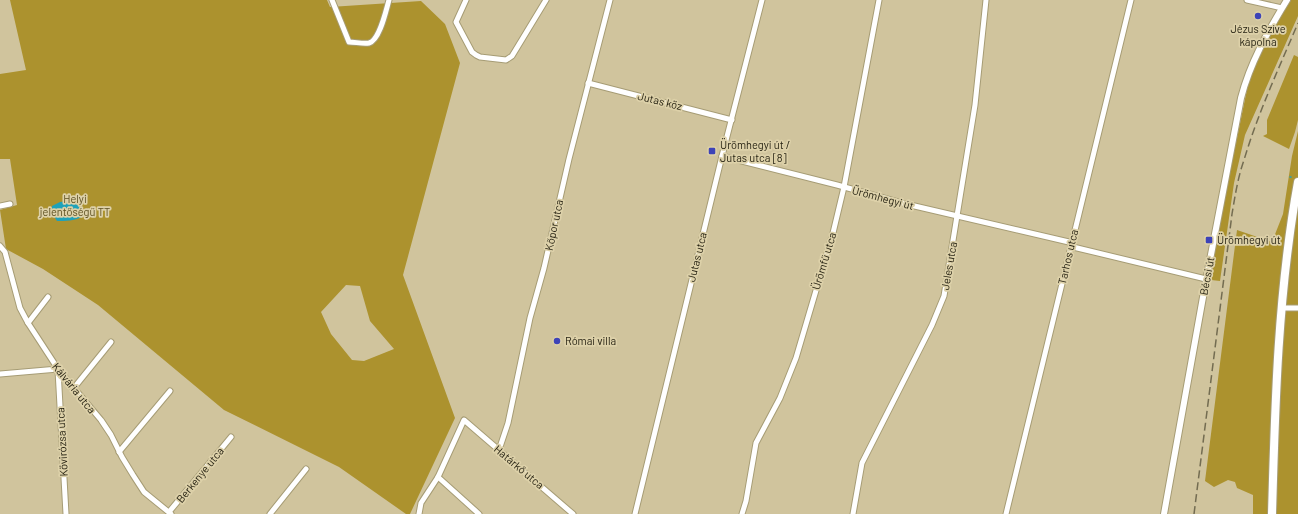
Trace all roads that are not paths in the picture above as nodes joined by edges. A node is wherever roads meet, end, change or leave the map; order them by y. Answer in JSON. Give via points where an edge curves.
{"nodes":[{"id":1,"x":332,"y":0,"type":"edge"},
{"id":2,"x":389,"y":0,"type":"edge"},
{"id":3,"x":466,"y":0,"type":"edge"},
{"id":4,"x":546,"y":0,"type":"edge"},
{"id":5,"x":610,"y":0,"type":"edge"},
{"id":6,"x":762,"y":0,"type":"edge"},
{"id":7,"x":879,"y":0,"type":"edge"},
{"id":8,"x":986,"y":0,"type":"edge"},
{"id":9,"x":1131,"y":0,"type":"edge"},
{"id":10,"x":1247,"y":0,"type":"edge"},
{"id":11,"x":1287,"y":0,"type":"edge"},
{"id":12,"x":1282,"y":8,"type":"junction"},
{"id":13,"x":588,"y":83,"type":"junction"},
{"id":14,"x":732,"y":120,"type":"junction"},
{"id":15,"x":722,"y":156,"type":"junction"},
{"id":16,"x":1298,"y":182,"type":"edge"},
{"id":17,"x":844,"y":187,"type":"junction"},
{"id":18,"x":10,"y":204,"type":"dead end"},
{"id":19,"x":0,"y":206,"type":"edge"},
{"id":20,"x":957,"y":217,"type":"junction"},
{"id":21,"x":1071,"y":244,"type":"junction"},
{"id":22,"x":1,"y":246,"type":"edge"},
{"id":23,"x":1206,"y":279,"type":"junction"},
{"id":24,"x":48,"y":297,"type":"dead end"},
{"id":25,"x":1281,"y":308,"type":"junction"},
{"id":26,"x":1298,"y":308,"type":"edge"},
{"id":27,"x":28,"y":323,"type":"junction"},
{"id":28,"x":110,"y":342,"type":"dead end"},
{"id":29,"x":58,"y":370,"type":"junction"},
{"id":30,"x":0,"y":374,"type":"edge"},
{"id":31,"x":73,"y":388,"type":"junction"},
{"id":32,"x":170,"y":391,"type":"dead end"},
{"id":33,"x":231,"y":437,"type":"dead end"},
{"id":34,"x":499,"y":450,"type":"junction"},
{"id":35,"x":119,"y":452,"type":"junction"},
{"id":36,"x":306,"y":469,"type":"dead end"},
{"id":37,"x":438,"y":478,"type":"junction"},
{"id":38,"x":170,"y":513,"type":"edge"},
{"id":39,"x":66,"y":514,"type":"edge"},
{"id":40,"x":270,"y":514,"type":"edge"},
{"id":41,"x":419,"y":514,"type":"edge"},
{"id":42,"x":479,"y":514,"type":"edge"},
{"id":43,"x":573,"y":514,"type":"edge"},
{"id":44,"x":635,"y":514,"type":"edge"},
{"id":45,"x":742,"y":514,"type":"edge"},
{"id":46,"x":853,"y":514,"type":"edge"},
{"id":47,"x":1006,"y":514,"type":"edge"},
{"id":48,"x":1164,"y":514,"type":"edge"},
{"id":49,"x":1272,"y":514,"type":"edge"}],
"edges":[{"from":1,"to":2,"type":"street","via":[[349,42],[368,43],[378,35]]},
{"from":3,"to":4,"type":"street","via":[[456,22],[472,52],[480,57],[506,60],[520,43]]},
{"from":5,"to":13,"type":"street","name":"Kőpor utca"},
{"from":6,"to":14,"type":"street","name":"Jutas utca"},
{"from":7,"to":17,"type":"street","name":"Ürömfű utca"},
{"from":8,"to":20,"type":"street","name":"Jeles utca","via":[[975,105]]},
{"from":9,"to":21,"type":"street","name":"Tarhos utca"},
{"from":10,"to":12,"type":"street"},
{"from":11,"to":12,"type":"street","name":"Bécsi út"},
{"from":12,"to":23,"type":"street","name":"Bécsi út","via":[[1259,49],[1243,90]]},
{"from":13,"to":14,"type":"street","name":"Jutas köz"},
{"from":13,"to":34,"type":"street","name":"Kőpor utca","via":[[530,318],[508,423]]},
{"from":14,"to":15,"type":"street","name":"Jutas utca"},
{"from":15,"to":17,"type":"street","name":"Ürömhegyi út"},
{"from":15,"to":44,"type":"street","name":"Jutas utca"},
{"from":16,"to":25,"type":"main road"},
{"from":17,"to":20,"type":"street","name":"Ürömhegyi út"},
{"from":17,"to":45,"type":"street","name":"Ürömfű utca","via":[[824,266],[796,358],[780,398],[756,443]]},
{"from":18,"to":19,"type":"street"},
{"from":20,"to":21,"type":"street","name":"Ürömhegyi út"},
{"from":20,"to":46,"type":"street","name":"Jeles utca","via":[[941,304],[862,463]]},
{"from":21,"to":23,"type":"street","name":"Ürömhegyi út","via":[[1073,247]]},
{"from":21,"to":47,"type":"street","name":"Tarhos utca"},
{"from":22,"to":27,"type":"street","name":"Kálvária utca","via":[[5,252],[20,308]]},
{"from":23,"to":48,"type":"street","name":"Bécsi út"},
{"from":24,"to":27,"type":"street"},
{"from":25,"to":26,"type":"street"},
{"from":25,"to":49,"type":"main road"},
{"from":27,"to":29,"type":"street","name":"Kálvária utca"},
{"from":28,"to":31,"type":"street"},
{"from":29,"to":30,"type":"street"},
{"from":29,"to":31,"type":"street","name":"Kálvária utca"},
{"from":29,"to":39,"type":"street","name":"Kövirózsa utca"},
{"from":31,"to":35,"type":"street","name":"Kálvária utca","via":[[101,420]]},
{"from":32,"to":35,"type":"street"},
{"from":33,"to":38,"type":"street","name":"Berkenye utca"},
{"from":34,"to":37,"type":"street","name":"Határkő utca","via":[[464,420]]},
{"from":34,"to":43,"type":"street","name":"Határkő utca"},
{"from":35,"to":38,"type":"street","name":"Kálvária utca","via":[[144,492]]},
{"from":36,"to":40,"type":"street"},
{"from":37,"to":41,"type":"street","via":[[421,503]]},
{"from":37,"to":42,"type":"street"}]}
